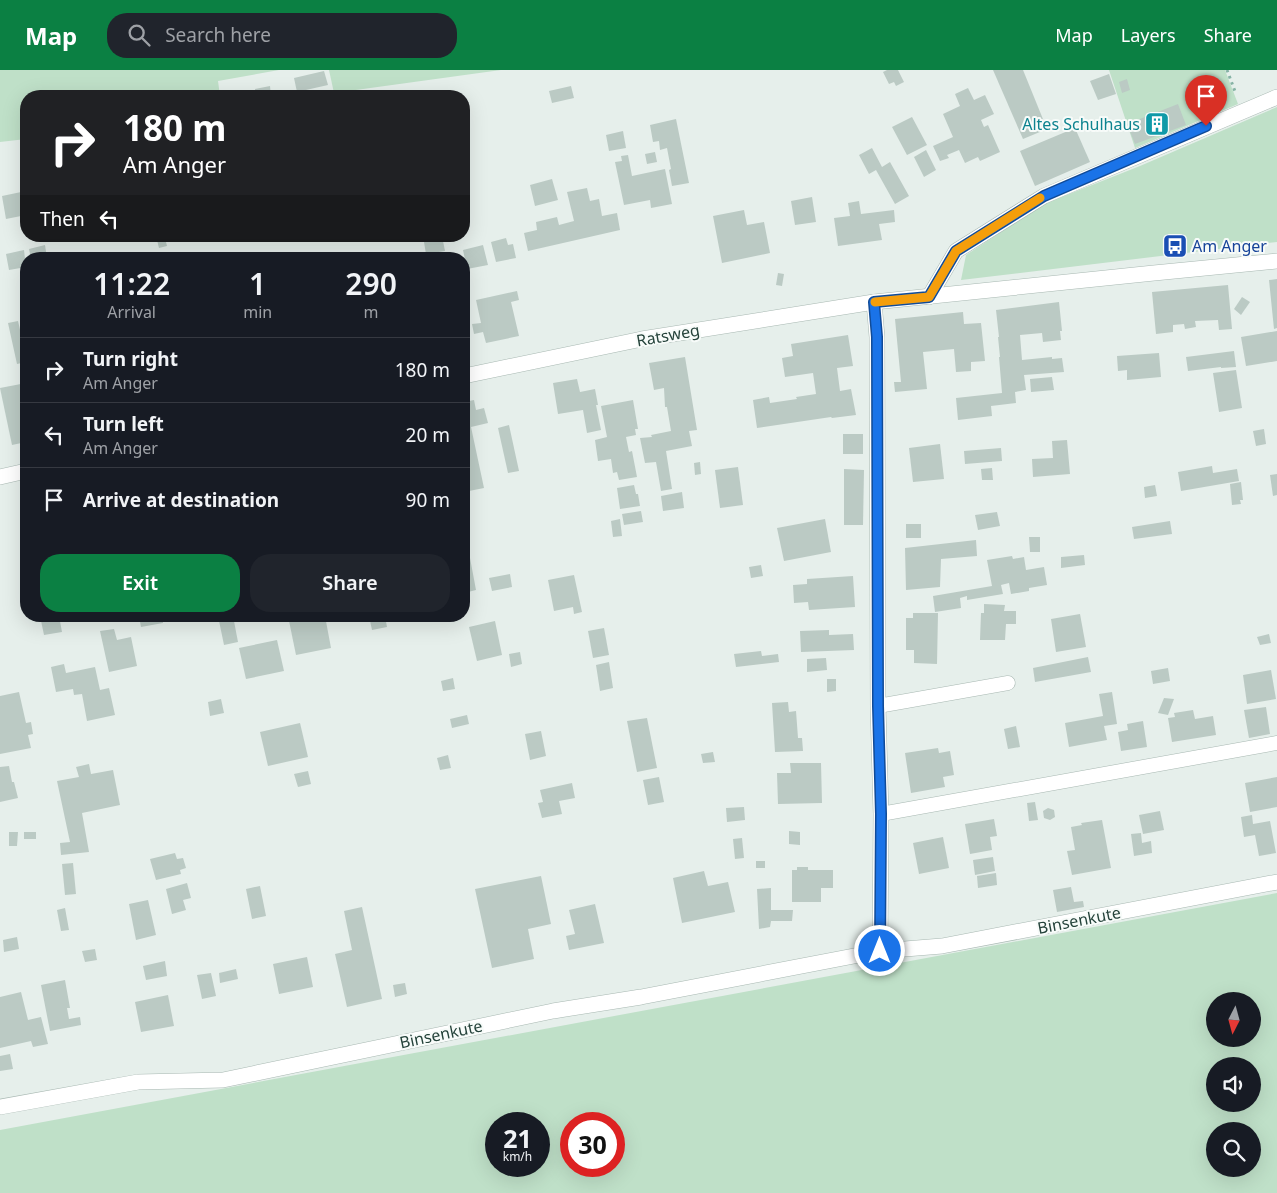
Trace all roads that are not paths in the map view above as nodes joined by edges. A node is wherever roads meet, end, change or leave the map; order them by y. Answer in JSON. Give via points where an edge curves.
{"nodes":[{"id":1,"x":1277,"y":97,"type":"edge"},
{"id":2,"x":1277,"y":261,"type":"edge"},
{"id":3,"x":929,"y":297,"type":"junction"},
{"id":4,"x":874,"y":302,"type":"junction"},
{"id":5,"x":470,"y":375,"type":"edge"},
{"id":6,"x":20,"y":472,"type":"edge"},
{"id":7,"x":0,"y":477,"type":"edge"},
{"id":8,"x":1008,"y":683,"type":"dead end"},
{"id":9,"x":878,"y":706,"type":"junction"},
{"id":10,"x":1277,"y":743,"type":"edge"},
{"id":11,"x":881,"y":814,"type":"junction"},
{"id":12,"x":1277,"y":882,"type":"edge"},
{"id":13,"x":880,"y":951,"type":"junction"},
{"id":14,"x":0,"y":1107,"type":"edge"}],
"edges":[{"from":1,"to":3,"type":"street","via":[[1044,196],[956,251]]},
{"from":2,"to":3,"type":"street"},
{"from":3,"to":4,"type":"street"},
{"from":4,"to":5,"type":"street","name":"Ratsweg","via":[[642,339]]},
{"from":4,"to":9,"type":"street","via":[[877,337]]},
{"from":6,"to":7,"type":"street"},
{"from":8,"to":9,"type":"lane"},
{"from":9,"to":11,"type":"street"},
{"from":10,"to":11,"type":"lane"},
{"from":11,"to":13,"type":"street"},
{"from":12,"to":13,"type":"street","name":"Binsenkute","via":[[942,946]]},
{"from":13,"to":14,"type":"street","name":"Binsenkute","via":[[553,1011],[223,1080],[138,1082]]}]}
